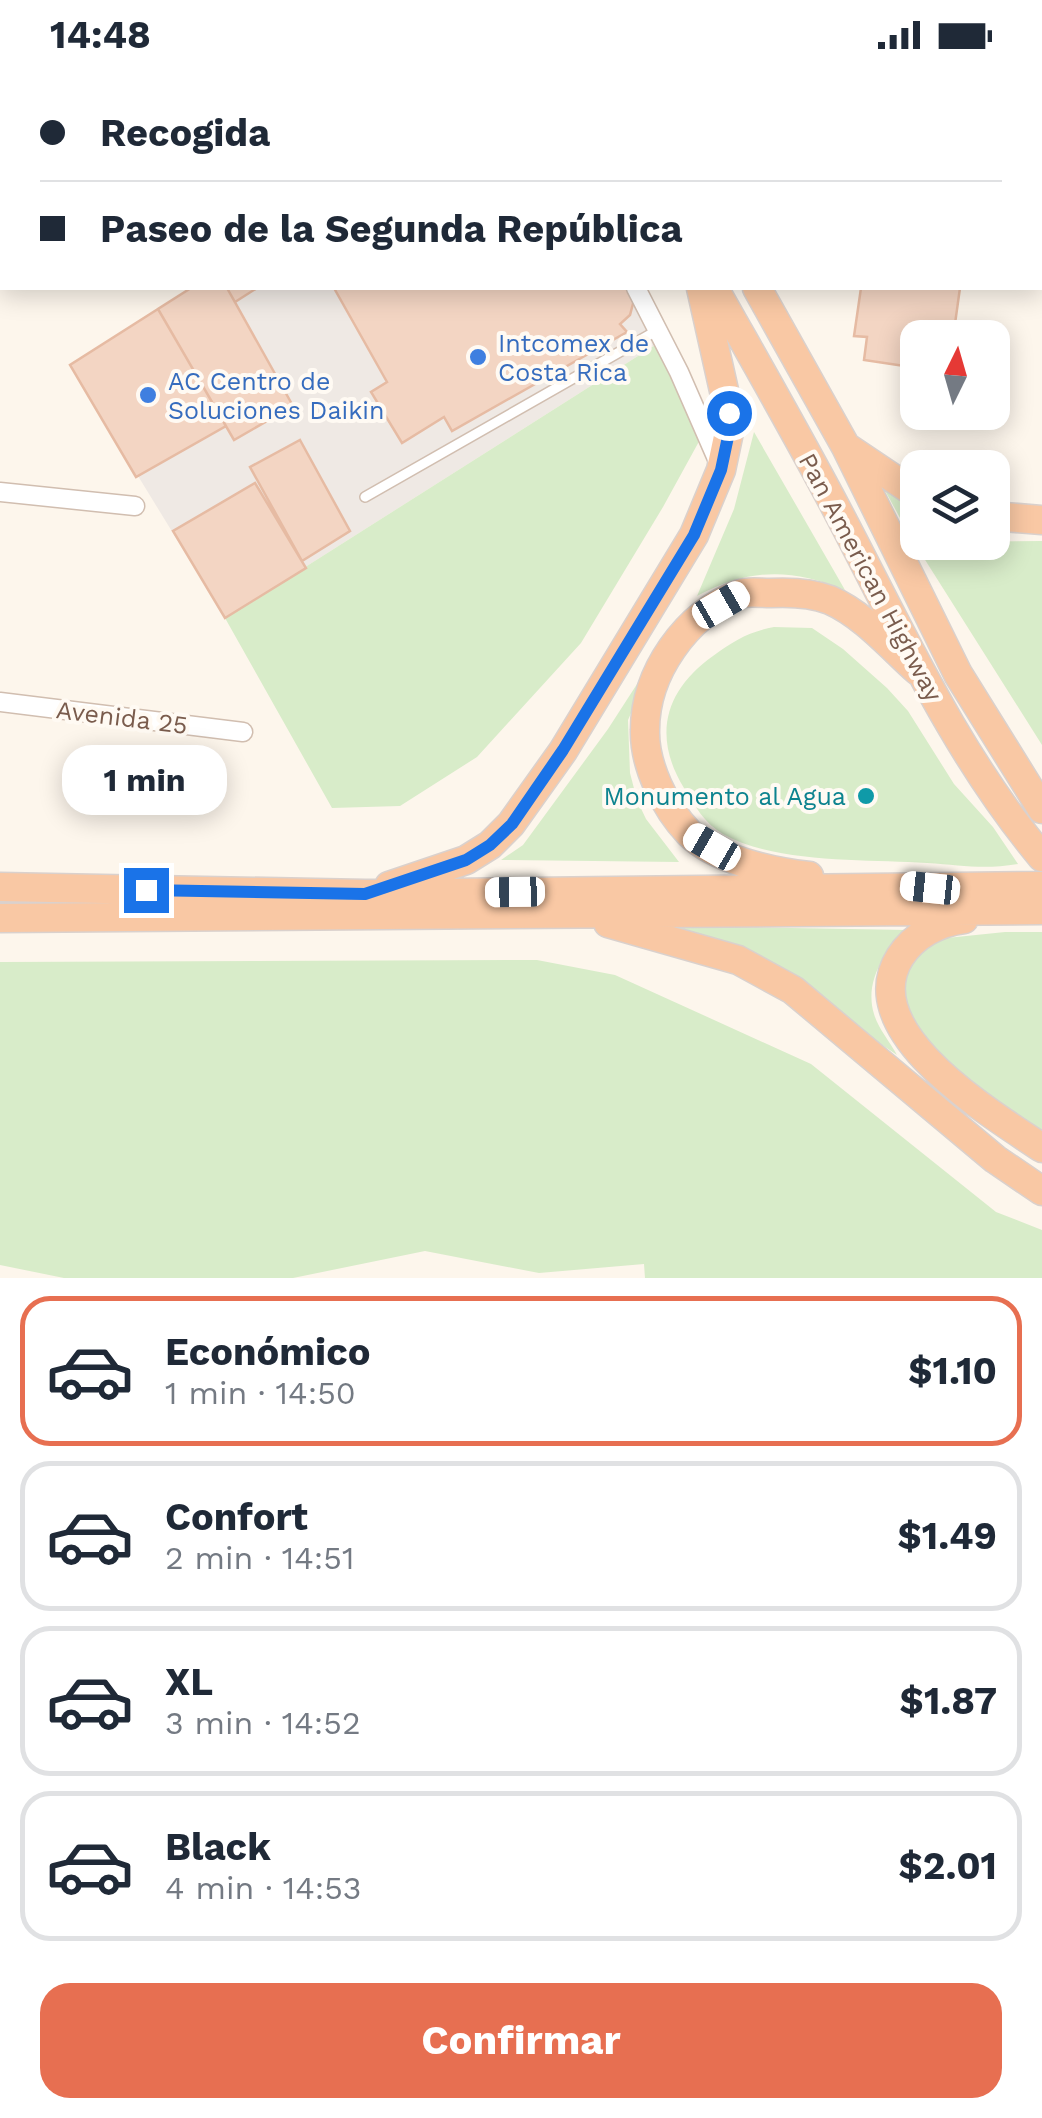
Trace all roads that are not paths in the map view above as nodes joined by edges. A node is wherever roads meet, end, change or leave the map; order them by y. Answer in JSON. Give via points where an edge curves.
{"nodes":[{"id":1,"x":637,"y":290,"type":"edge"},
{"id":2,"x":701,"y":290,"type":"edge"},
{"id":3,"x":715,"y":290,"type":"edge"},
{"id":4,"x":759,"y":290,"type":"edge"},
{"id":5,"x":660,"y":330,"type":"junction"},
{"id":6,"x":846,"y":447,"type":"junction"},
{"id":7,"x":721,"y":470,"type":"junction"},
{"id":8,"x":900,"y":483,"type":"edge"},
{"id":9,"x":0,"y":492,"type":"edge"},
{"id":10,"x":365,"y":497,"type":"dead end"},
{"id":11,"x":135,"y":506,"type":"dead end"},
{"id":12,"x":1010,"y":517,"type":"edge"},
{"id":13,"x":1042,"y":520,"type":"edge"},
{"id":14,"x":918,"y":672,"type":"junction"},
{"id":15,"x":0,"y":702,"type":"edge"},
{"id":16,"x":243,"y":732,"type":"dead end"},
{"id":17,"x":1042,"y":809,"type":"edge"},
{"id":18,"x":1042,"y":857,"type":"edge"},
{"id":19,"x":0,"y":887,"type":"edge"},
{"id":20,"x":930,"y":888,"type":"junction"},
{"id":21,"x":365,"y":894,"type":"junction"},
{"id":22,"x":1041,"y":898,"type":"edge"},
{"id":23,"x":578,"y":914,"type":"junction"},
{"id":24,"x":0,"y":918,"type":"edge"},
{"id":25,"x":1042,"y":1148,"type":"edge"},
{"id":26,"x":1042,"y":1191,"type":"edge"}],
"edges":[{"from":1,"to":5,"type":"street"},
{"from":2,"to":7,"type":"highway","via":[[729,413]]},
{"from":3,"to":14,"type":"highway","name":"Pan American Highway"},
{"from":4,"to":6,"type":"highway"},
{"from":5,"to":7,"type":"street"},
{"from":5,"to":10,"type":"lane"},
{"from":6,"to":8,"type":"highway"},
{"from":6,"to":17,"type":"highway","via":[[958,674]]},
{"from":7,"to":21,"type":"highway","via":[[694,535],[512,824],[466,860]]},
{"from":9,"to":11,"type":"street"},
{"from":12,"to":13,"type":"highway"},
{"from":14,"to":18,"type":"highway","name":"Pan American Highway","via":[[980,775]]},
{"from":14,"to":20,"type":"highway","via":[[858,617],[828,600],[790,592],[741,594],[675,642],[652,687],[644,731],[662,796],[691,835],[732,859],[780,873]]},
{"from":15,"to":16,"type":"street","name":"Avenida 25"},
{"from":19,"to":21,"type":"highway"},
{"from":20,"to":21,"type":"highway"},
{"from":20,"to":22,"type":"highway"},
{"from":22,"to":23,"type":"highway"},
{"from":22,"to":25,"type":"highway","via":[[923,933],[903,952],[890,982],[899,1023],[915,1047]]},
{"from":23,"to":24,"type":"highway"},
{"from":23,"to":26,"type":"highway","via":[[738,960],[792,990]]}]}
